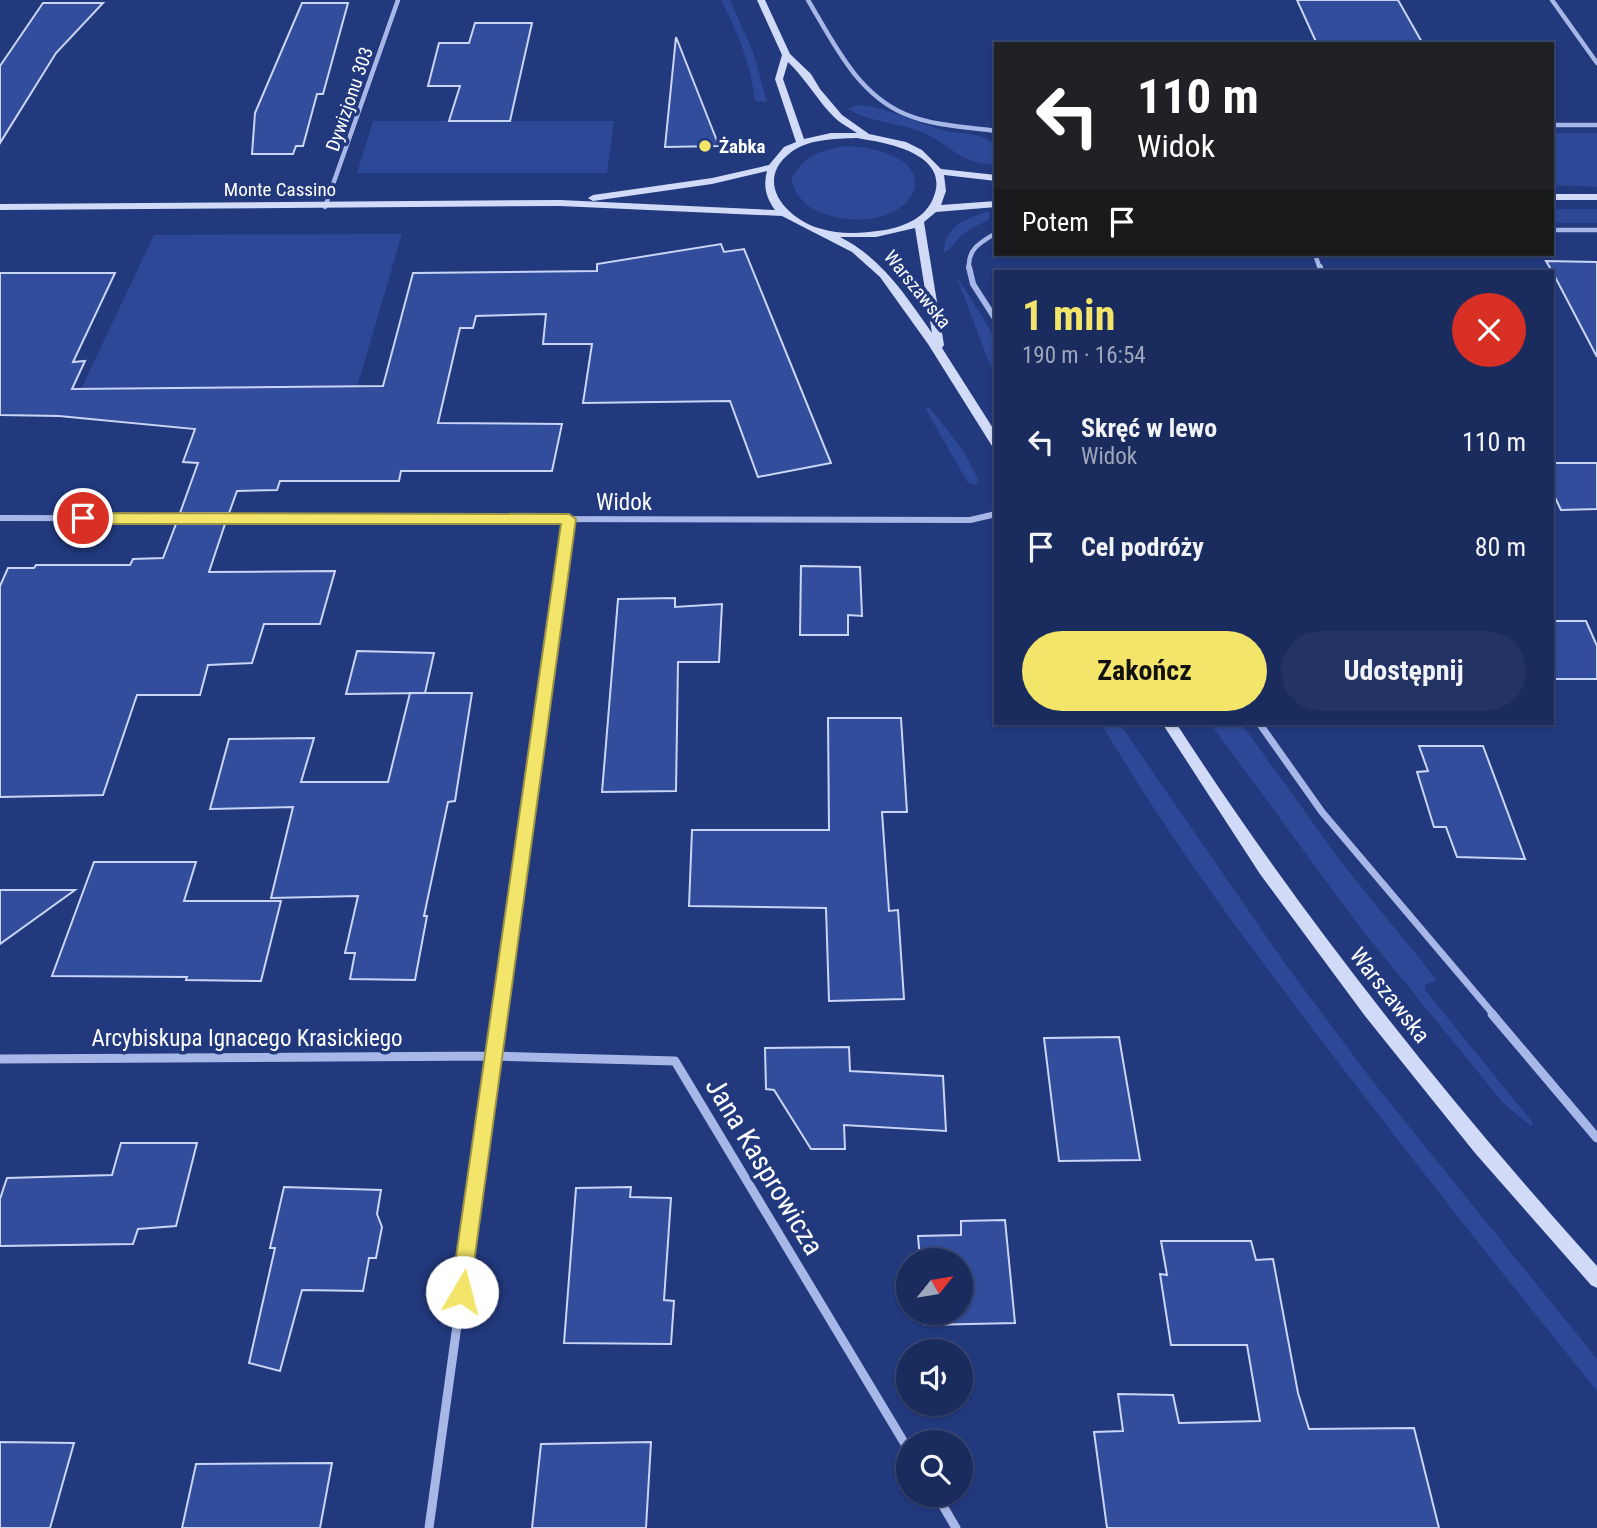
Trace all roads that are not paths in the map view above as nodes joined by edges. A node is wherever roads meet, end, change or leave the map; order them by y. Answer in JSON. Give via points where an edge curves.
{"nodes":[{"id":1,"x":398,"y":0,"type":"edge"},
{"id":2,"x":761,"y":0,"type":"edge"},
{"id":3,"x":808,"y":0,"type":"edge"},
{"id":4,"x":1552,"y":0,"type":"edge"},
{"id":5,"x":786,"y":55,"type":"junction"},
{"id":6,"x":1597,"y":63,"type":"edge"},
{"id":7,"x":1554,"y":125,"type":"edge"},
{"id":8,"x":1597,"y":125,"type":"edge"},
{"id":9,"x":994,"y":131,"type":"edge"},
{"id":10,"x":865,"y":134,"type":"junction"},
{"id":11,"x":801,"y":144,"type":"junction"},
{"id":12,"x":774,"y":167,"type":"junction"},
{"id":13,"x":938,"y":172,"type":"junction"},
{"id":14,"x":994,"y":178,"type":"edge"},
{"id":15,"x":1554,"y":197,"type":"edge"},
{"id":16,"x":1597,"y":198,"type":"edge"},
{"id":17,"x":560,"y":203,"type":"junction"},
{"id":18,"x":994,"y":204,"type":"edge"},
{"id":19,"x":325,"y":206,"type":"junction"},
{"id":20,"x":0,"y":207,"type":"edge"},
{"id":21,"x":933,"y":209,"type":"junction"},
{"id":22,"x":784,"y":213,"type":"junction"},
{"id":23,"x":919,"y":221,"type":"junction"},
{"id":24,"x":1554,"y":230,"type":"edge"},
{"id":25,"x":1597,"y":230,"type":"edge"},
{"id":26,"x":827,"y":233,"type":"junction"},
{"id":27,"x":994,"y":234,"type":"edge"},
{"id":28,"x":994,"y":317,"type":"edge"},
{"id":29,"x":940,"y":350,"type":"junction"},
{"id":30,"x":994,"y":440,"type":"edge"},
{"id":31,"x":994,"y":514,"type":"edge"},
{"id":32,"x":0,"y":519,"type":"edge"},
{"id":33,"x":569,"y":519,"type":"junction"},
{"id":34,"x":1170,"y":725,"type":"edge"},
{"id":35,"x":1260,"y":725,"type":"edge"},
{"id":36,"x":494,"y":1056,"type":"junction"},
{"id":37,"x":0,"y":1059,"type":"edge"},
{"id":38,"x":1597,"y":1138,"type":"edge"},
{"id":39,"x":1597,"y":1279,"type":"edge"},
{"id":40,"x":897,"y":1430,"type":"edge"},
{"id":41,"x":944,"y":1507,"type":"edge"},
{"id":42,"x":429,"y":1528,"type":"edge"},
{"id":43,"x":956,"y":1528,"type":"edge"}],
"edges":[{"from":1,"to":19,"type":"street","name":"Dywizjonu 303"},
{"from":2,"to":5,"type":"main road"},
{"from":3,"to":9,"type":"street","via":[[859,80],[881,99],[902,113],[940,124]]},
{"from":4,"to":6,"type":"street"},
{"from":5,"to":10,"type":"main road","via":[[839,117]]},
{"from":5,"to":11,"type":"main road","via":[[779,79]]},
{"from":7,"to":8,"type":"street"},
{"from":10,"to":11,"type":"main road"},
{"from":10,"to":13,"type":"main road","via":[[911,147]]},
{"from":11,"to":12,"type":"main road"},
{"from":12,"to":17,"type":"main road","name":"Monte Cassino","via":[[712,181]]},
{"from":12,"to":22,"type":"main road","via":[[769,191]]},
{"from":13,"to":14,"type":"main road"},
{"from":13,"to":21,"type":"main road","via":[[942,184]]},
{"from":15,"to":16,"type":"main road"},
{"from":17,"to":19,"type":"main road","name":"Monte Cassino"},
{"from":17,"to":22,"type":"main road","name":"Monte Cassino"},
{"from":18,"to":21,"type":"main road"},
{"from":19,"to":20,"type":"main road","name":"Monte Cassino"},
{"from":21,"to":23,"type":"main road"},
{"from":22,"to":26,"type":"main road"},
{"from":23,"to":26,"type":"main road","via":[[867,236]]},
{"from":23,"to":29,"type":"main road","name":"Warszawska"},
{"from":24,"to":25,"type":"street"},
{"from":26,"to":29,"type":"main road","name":"Warszawska","via":[[863,255],[884,275]]},
{"from":27,"to":28,"type":"street","via":[[966,259],[970,276]]},
{"from":29,"to":30,"type":"main road","name":"Warszawska"},
{"from":31,"to":33,"type":"street","name":"Widok","via":[[970,520]]},
{"from":32,"to":33,"type":"street","name":"Widok"},
{"from":33,"to":36,"type":"street"},
{"from":34,"to":39,"type":"main road","name":"Warszawska","via":[[1297,915],[1433,1087]]},
{"from":35,"to":38,"type":"street","via":[[1322,812]]},
{"from":36,"to":37,"type":"street","name":"Arcybiskupa Ignacego Krasickiego"},
{"from":36,"to":40,"type":"street","name":"Jana Kasprowicza","via":[[675,1061]]},
{"from":36,"to":42,"type":"street"},
{"from":41,"to":43,"type":"street"}]}
